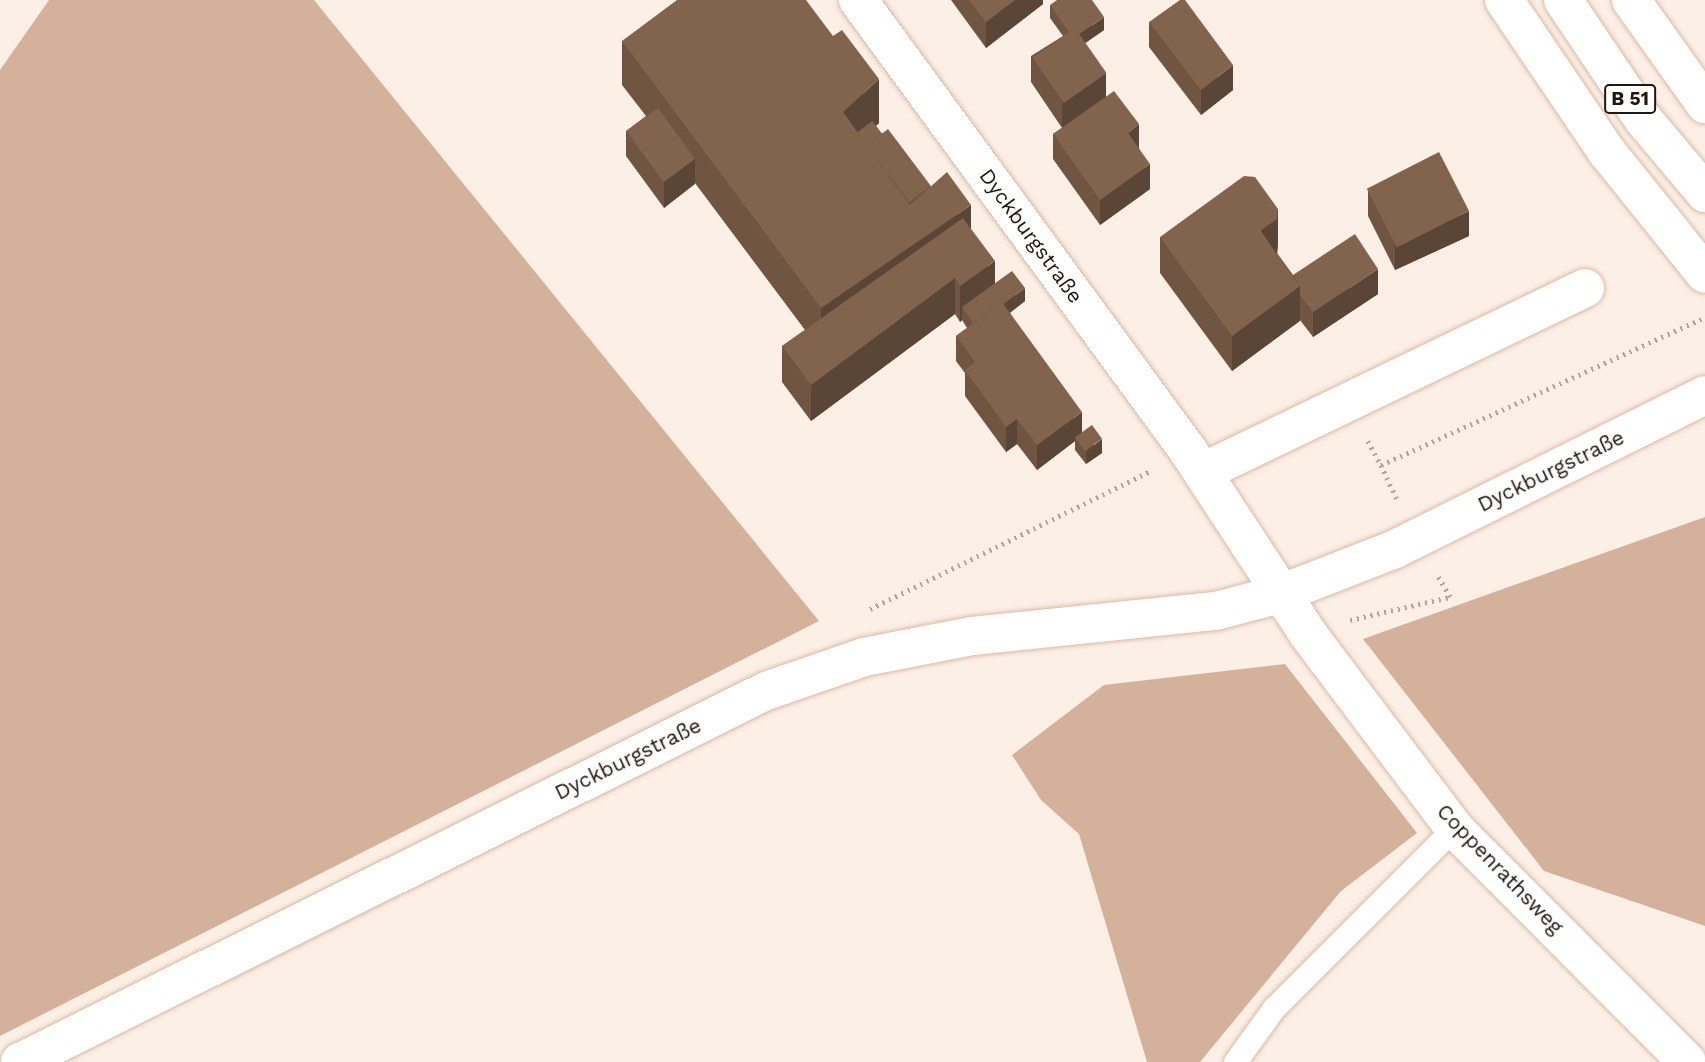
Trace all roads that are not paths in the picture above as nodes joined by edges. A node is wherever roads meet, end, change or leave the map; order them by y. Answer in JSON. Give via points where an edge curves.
{"nodes":[{"id":1,"x":858,"y":0,"type":"edge"},
{"id":2,"x":1504,"y":0,"type":"edge"},
{"id":3,"x":1563,"y":0,"type":"edge"},
{"id":4,"x":1631,"y":0,"type":"edge"},
{"id":5,"x":1705,"y":104,"type":"edge"},
{"id":6,"x":1705,"y":193,"type":"edge"},
{"id":7,"x":1705,"y":275,"type":"edge"},
{"id":8,"x":1584,"y":288,"type":"dead end"},
{"id":9,"x":1705,"y":395,"type":"edge"},
{"id":10,"x":1203,"y":472,"type":"junction"},
{"id":11,"x":1280,"y":594,"type":"junction"},
{"id":12,"x":1454,"y":828,"type":"junction"},
{"id":13,"x":20,"y":1062,"type":"edge"},
{"id":14,"x":1235,"y":1062,"type":"edge"},
{"id":15,"x":1687,"y":1062,"type":"edge"}],
"edges":[{"from":1,"to":10,"type":"main road","name":"Dyckburgstraße"},
{"from":2,"to":7,"type":"main road","via":[[1607,152]]},
{"from":3,"to":6,"type":"main road","number":"B 51","via":[[1643,118]]},
{"from":4,"to":5,"type":"main road","number":"B 51"},
{"from":8,"to":10,"type":"main road"},
{"from":9,"to":11,"type":"main road","name":"Dyckburgstraße","via":[[1392,550]]},
{"from":10,"to":11,"type":"main road","name":"Dyckburgstraße"},
{"from":11,"to":12,"type":"main road","name":"Coppenrathsweg"},
{"from":11,"to":13,"type":"main road","name":"Dyckburgstraße","via":[[1216,611],[945,641],[864,657],[766,691]]},
{"from":12,"to":14,"type":"lane","via":[[1274,1008]]},
{"from":12,"to":15,"type":"main road","name":"Coppenrathsweg"}]}
